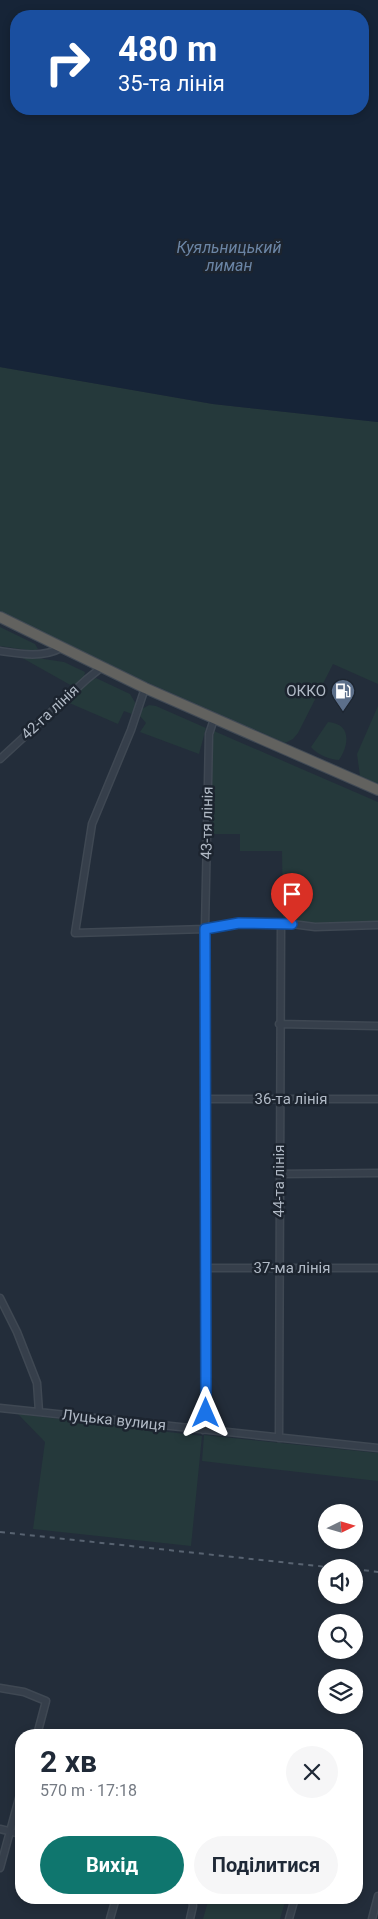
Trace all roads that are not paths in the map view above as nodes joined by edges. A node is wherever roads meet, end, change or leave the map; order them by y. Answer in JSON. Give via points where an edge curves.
{"nodes":[{"id":1,"x":0,"y":618,"type":"edge"},
{"id":2,"x":61,"y":648,"type":"junction"},
{"id":3,"x":3,"y":651,"type":"edge"},
{"id":4,"x":0,"y":658,"type":"edge"},
{"id":5,"x":102,"y":667,"type":"junction"},
{"id":6,"x":145,"y":688,"type":"junction"},
{"id":7,"x":214,"y":719,"type":"junction"},
{"id":8,"x":0,"y":759,"type":"edge"},
{"id":9,"x":378,"y":790,"type":"edge"},
{"id":10,"x":281,"y":924,"type":"junction"},
{"id":11,"x":378,"y":925,"type":"edge"},
{"id":12,"x":205,"y":929,"type":"junction"},
{"id":13,"x":279,"y":1024,"type":"junction"},
{"id":14,"x":378,"y":1026,"type":"edge"},
{"id":15,"x":205,"y":1099,"type":"junction"},
{"id":16,"x":279,"y":1099,"type":"junction"},
{"id":17,"x":378,"y":1099,"type":"edge"},
{"id":18,"x":378,"y":1173,"type":"edge"},
{"id":19,"x":280,"y":1174,"type":"junction"},
{"id":20,"x":206,"y":1268,"type":"junction"},
{"id":21,"x":279,"y":1268,"type":"junction"},
{"id":22,"x":378,"y":1268,"type":"edge"},
{"id":23,"x":0,"y":1298,"type":"edge"},
{"id":24,"x":0,"y":1408,"type":"edge"},
{"id":25,"x":39,"y":1412,"type":"junction"},
{"id":26,"x":203,"y":1430,"type":"junction"},
{"id":27,"x":279,"y":1438,"type":"junction"},
{"id":28,"x":378,"y":1448,"type":"edge"},
{"id":29,"x":0,"y":1688,"type":"edge"},
{"id":30,"x":39,"y":1729,"type":"edge"},
{"id":31,"x":15,"y":1813,"type":"edge"},
{"id":32,"x":0,"y":1829,"type":"edge"},
{"id":33,"x":10,"y":1831,"type":"junction"},
{"id":34,"x":15,"y":1832,"type":"edge"},
{"id":35,"x":0,"y":1868,"type":"edge"},
{"id":36,"x":378,"y":1896,"type":"edge"},
{"id":37,"x":114,"y":1904,"type":"edge"},
{"id":38,"x":193,"y":1904,"type":"edge"},
{"id":39,"x":294,"y":1904,"type":"edge"},
{"id":40,"x":290,"y":1918,"type":"edge"},
{"id":41,"x":110,"y":1919,"type":"edge"},
{"id":42,"x":190,"y":1919,"type":"edge"},
{"id":43,"x":298,"y":1919,"type":"edge"},
{"id":44,"x":372,"y":1919,"type":"edge"}],
"edges":[{"from":1,"to":2,"type":"highway"},
{"from":2,"to":3,"type":"street","via":[[47,654]]},
{"from":2,"to":5,"type":"highway"},
{"from":3,"to":4,"type":"street"},
{"from":5,"to":6,"type":"highway"},
{"from":5,"to":8,"type":"street","name":"42-га лінія"},
{"from":6,"to":7,"type":"highway"},
{"from":6,"to":12,"type":"street","via":[[92,824],[75,933]]},
{"from":7,"to":9,"type":"highway"},
{"from":7,"to":12,"type":"street","name":"43-тя лінія","via":[[209,734],[208,757]]},
{"from":10,"to":11,"type":"street","via":[[315,927]]},
{"from":10,"to":12,"type":"street","via":[[239,923]]},
{"from":10,"to":13,"type":"street","name":"44-та лінія"},
{"from":12,"to":15,"type":"street","name":"43-тя лінія"},
{"from":13,"to":14,"type":"street"},
{"from":13,"to":16,"type":"street","name":"44-та лінія"},
{"from":15,"to":16,"type":"street","name":"36-та лінія"},
{"from":15,"to":20,"type":"street","name":"43-тя лінія"},
{"from":16,"to":17,"type":"street","name":"36-та лінія"},
{"from":16,"to":19,"type":"street","name":"44-та лінія"},
{"from":18,"to":19,"type":"street"},
{"from":19,"to":21,"type":"street","name":"44-та лінія"},
{"from":20,"to":21,"type":"street","name":"37-ма лінія"},
{"from":20,"to":26,"type":"street","name":"43-тя лінія","via":[[206,1413]]},
{"from":21,"to":22,"type":"street","name":"37-ма лінія"},
{"from":21,"to":27,"type":"street","name":"44-та лінія"},
{"from":23,"to":25,"type":"street","via":[[37,1383]]},
{"from":24,"to":25,"type":"street","name":"Луцька вулиця"},
{"from":25,"to":26,"type":"street","name":"Луцька вулиця"},
{"from":26,"to":27,"type":"street","name":"Луцька вулиця"},
{"from":27,"to":28,"type":"street","name":"Луцька вулиця"},
{"from":29,"to":30,"type":"street","via":[[24,1692],[46,1701]]},
{"from":31,"to":33,"type":"street"},
{"from":32,"to":33,"type":"street"},
{"from":33,"to":34,"type":"street"},
{"from":33,"to":35,"type":"street"},
{"from":36,"to":44,"type":"street"},
{"from":37,"to":41,"type":"street"},
{"from":38,"to":42,"type":"street"},
{"from":39,"to":40,"type":"street"},
{"from":40,"to":43,"type":"street"}]}
